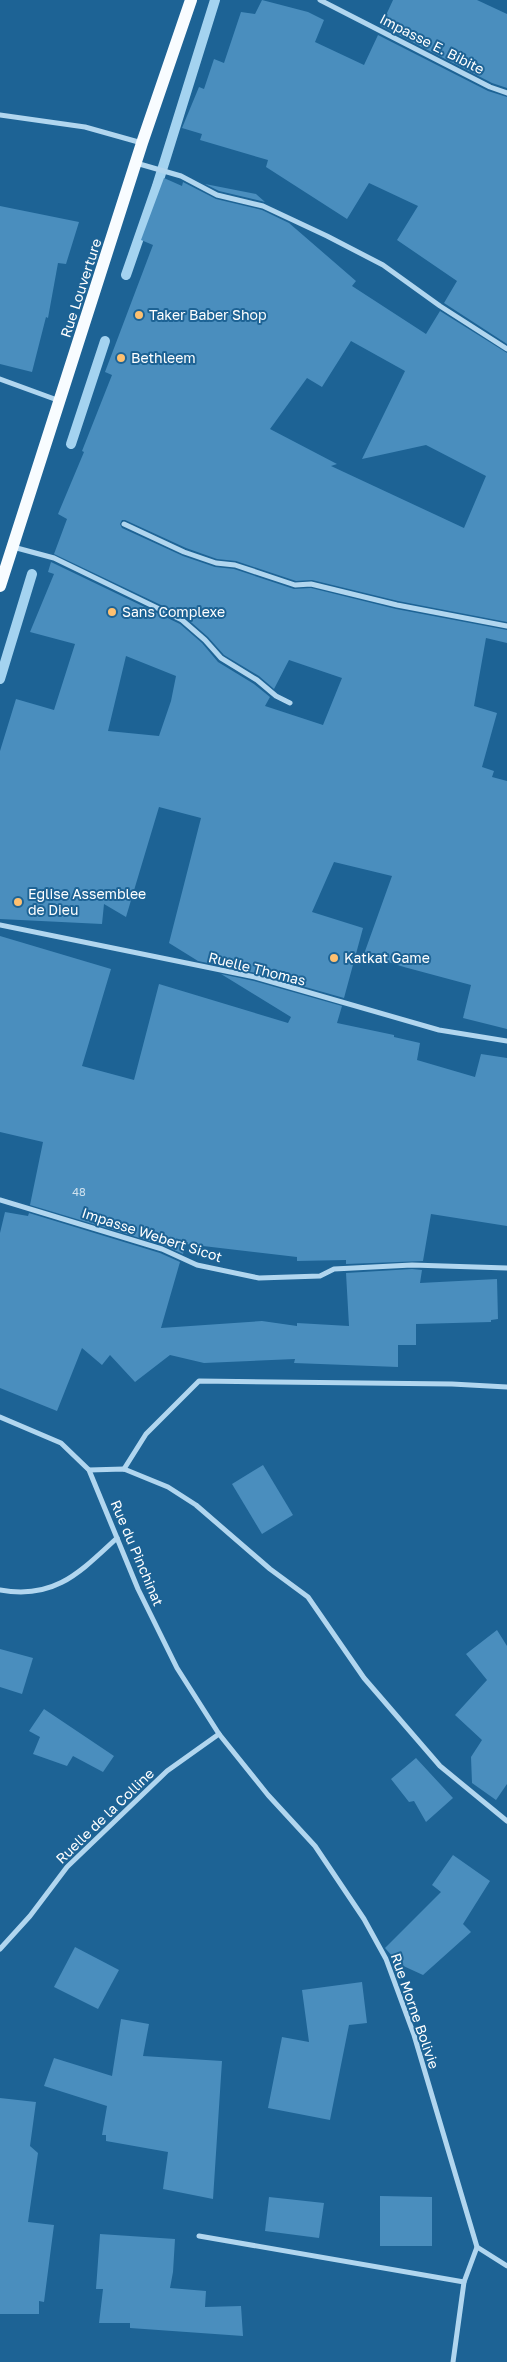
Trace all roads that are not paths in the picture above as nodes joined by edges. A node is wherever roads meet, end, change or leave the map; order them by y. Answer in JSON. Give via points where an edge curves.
{"nodes":[{"id":1,"x":191,"y":0,"type":"edge"},
{"id":2,"x":320,"y":0,"type":"edge"},
{"id":3,"x":507,"y":93,"type":"edge"},
{"id":4,"x":0,"y":115,"type":"edge"},
{"id":5,"x":142,"y":143,"type":"junction"},
{"id":6,"x":136,"y":163,"type":"junction"},
{"id":7,"x":507,"y":349,"type":"edge"},
{"id":8,"x":0,"y":379,"type":"edge"},
{"id":9,"x":61,"y":401,"type":"junction"},
{"id":10,"x":124,"y":524,"type":"dead end"},
{"id":11,"x":12,"y":547,"type":"junction"},
{"id":12,"x":0,"y":586,"type":"edge"},
{"id":13,"x":507,"y":626,"type":"edge"},
{"id":14,"x":290,"y":704,"type":"dead end"},
{"id":15,"x":0,"y":925,"type":"edge"},
{"id":16,"x":507,"y":1041,"type":"edge"},
{"id":17,"x":0,"y":1200,"type":"edge"},
{"id":18,"x":507,"y":1268,"type":"edge"},
{"id":19,"x":507,"y":1387,"type":"edge"},
{"id":20,"x":0,"y":1417,"type":"edge"},
{"id":21,"x":124,"y":1469,"type":"junction"},
{"id":22,"x":89,"y":1470,"type":"junction"},
{"id":23,"x":118,"y":1538,"type":"junction"},
{"id":24,"x":0,"y":1590,"type":"edge"},
{"id":25,"x":219,"y":1734,"type":"junction"},
{"id":26,"x":507,"y":1821,"type":"edge"},
{"id":27,"x":0,"y":1949,"type":"edge"},
{"id":28,"x":199,"y":2236,"type":"dead end"},
{"id":29,"x":477,"y":2248,"type":"junction"},
{"id":30,"x":507,"y":2266,"type":"edge"},
{"id":31,"x":464,"y":2282,"type":"junction"},
{"id":32,"x":453,"y":2362,"type":"edge"}],
"edges":[{"from":1,"to":5,"type":"main road","name":"Rue Louverture"},
{"from":2,"to":3,"type":"street","name":"Impasse E. Bibite"},
{"from":4,"to":5,"type":"street","via":[[85,127]]},
{"from":5,"to":6,"type":"main road","name":"Rue Louverture"},
{"from":6,"to":7,"type":"street","via":[[182,176],[217,195],[262,206],[383,265]]},
{"from":6,"to":9,"type":"main road","name":"Rue Louverture"},
{"from":8,"to":9,"type":"street"},
{"from":9,"to":11,"type":"main road","name":"Rue Louverture"},
{"from":10,"to":13,"type":"street","via":[[184,552],[296,585],[311,584],[397,605]]},
{"from":11,"to":12,"type":"main road","name":"Rue Louverture"},
{"from":11,"to":14,"type":"street","via":[[54,558],[182,620],[221,658]]},
{"from":15,"to":16,"type":"street","name":"Ruelle Thomas","via":[[255,977],[439,1030]]},
{"from":17,"to":18,"type":"street","name":"Impasse Webert Sicot","via":[[162,1249],[197,1265],[259,1278],[320,1276],[334,1268],[412,1265]]},
{"from":19,"to":21,"type":"street","via":[[199,1381],[146,1434]]},
{"from":20,"to":22,"type":"street","name":"Rue du Pinchinat","via":[[61,1443]]},
{"from":21,"to":22,"type":"street"},
{"from":21,"to":26,"type":"street","via":[[168,1486],[196,1505],[308,1597],[364,1678],[440,1766]]},
{"from":22,"to":23,"type":"street","name":"Rue du Pinchinat"},
{"from":23,"to":24,"type":"street","via":[[83,1570],[52,1589],[19,1594]]},
{"from":23,"to":25,"type":"street","name":"Rue du Pinchinat","via":[[138,1589],[177,1668]]},
{"from":25,"to":27,"type":"street","name":"Ruelle de la Colline","via":[[167,1771],[74,1860]]},
{"from":25,"to":29,"type":"street","name":"Rue Morne Bolivie","via":[[315,1846],[364,1919],[386,1959],[414,2035]]},
{"from":28,"to":31,"type":"street"},
{"from":29,"to":30,"type":"street"},
{"from":29,"to":31,"type":"street"},
{"from":31,"to":32,"type":"street"}]}
